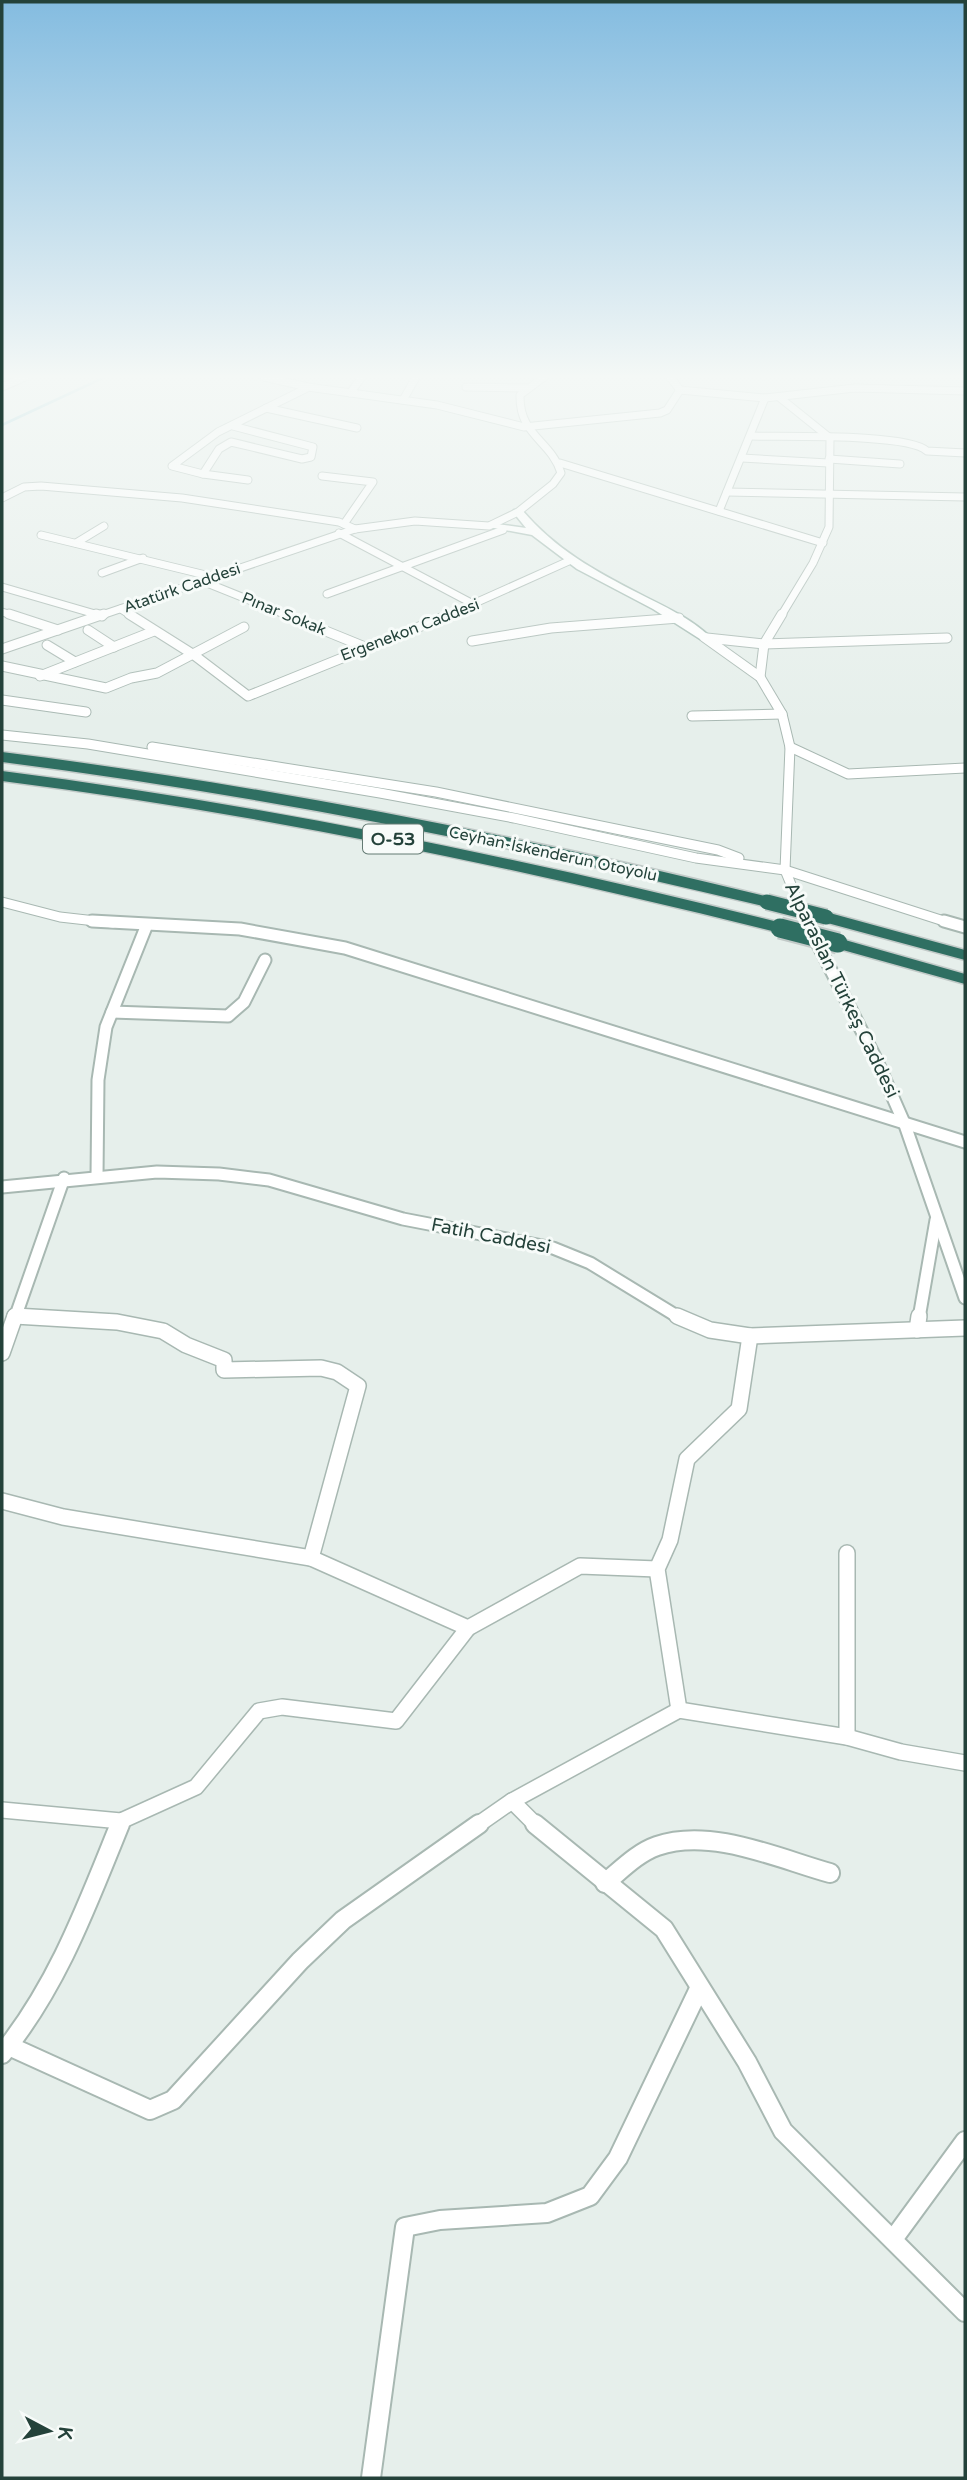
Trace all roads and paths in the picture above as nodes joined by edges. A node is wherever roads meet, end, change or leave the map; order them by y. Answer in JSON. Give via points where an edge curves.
{"nodes":[{"id":1,"x":727,"y":492,"type":"edge"},
{"id":2,"x":120,"y":493,"type":"edge"},
{"id":3,"x":366,"y":493,"type":"edge"},
{"id":4,"x":541,"y":493,"type":"edge"},
{"id":5,"x":658,"y":493,"type":"edge"},
{"id":6,"x":746,"y":493,"type":"edge"},
{"id":7,"x":828,"y":493,"type":"edge"},
{"id":8,"x":828,"y":496,"type":"junction"},
{"id":9,"x":965,"y":497,"type":"edge"},
{"id":10,"x":719,"y":511,"type":"junction"},
{"id":11,"x":518,"y":512,"type":"junction"},
{"id":12,"x":344,"y":524,"type":"junction"},
{"id":13,"x":104,"y":526,"type":"dead end"},
{"id":14,"x":489,"y":526,"type":"junction"},
{"id":15,"x":355,"y":528,"type":"junction"},
{"id":16,"x":506,"y":528,"type":"junction"},
{"id":17,"x":532,"y":532,"type":"junction"},
{"id":18,"x":339,"y":533,"type":"junction"},
{"id":19,"x":41,"y":535,"type":"dead end"},
{"id":20,"x":76,"y":542,"type":"junction"},
{"id":21,"x":823,"y":543,"type":"junction"},
{"id":22,"x":143,"y":558,"type":"junction"},
{"id":23,"x":571,"y":560,"type":"junction"},
{"id":24,"x":404,"y":567,"type":"junction"},
{"id":25,"x":103,"y":573,"type":"dead end"},
{"id":26,"x":214,"y":577,"type":"junction"},
{"id":27,"x":202,"y":581,"type":"junction"},
{"id":28,"x":2,"y":587,"type":"edge"},
{"id":29,"x":327,"y":594,"type":"dead end"},
{"id":30,"x":475,"y":605,"type":"junction"},
{"id":31,"x":121,"y":609,"type":"junction"},
{"id":32,"x":2,"y":612,"type":"edge"},
{"id":33,"x":102,"y":616,"type":"junction"},
{"id":34,"x":679,"y":618,"type":"junction"},
{"id":35,"x":244,"y":627,"type":"dead end"},
{"id":36,"x":59,"y":630,"type":"junction"},
{"id":37,"x":88,"y":630,"type":"dead end"},
{"id":38,"x":154,"y":631,"type":"junction"},
{"id":39,"x":704,"y":638,"type":"junction"},
{"id":40,"x":947,"y":638,"type":"dead end"},
{"id":41,"x":472,"y":641,"type":"dead end"},
{"id":42,"x":764,"y":644,"type":"junction"},
{"id":43,"x":47,"y":645,"type":"dead end"},
{"id":44,"x":114,"y":647,"type":"junction"},
{"id":45,"x":365,"y":647,"type":"junction"},
{"id":46,"x":2,"y":649,"type":"edge"},
{"id":47,"x":194,"y":655,"type":"junction"},
{"id":48,"x":75,"y":662,"type":"junction"},
{"id":49,"x":2,"y":666,"type":"edge"},
{"id":50,"x":40,"y":676,"type":"junction"},
{"id":51,"x":760,"y":677,"type":"junction"},
{"id":52,"x":248,"y":696,"type":"joint"},
{"id":53,"x":2,"y":700,"type":"edge"},
{"id":54,"x":86,"y":712,"type":"dead end"},
{"id":55,"x":782,"y":714,"type":"junction"},
{"id":56,"x":692,"y":716,"type":"dead end"},
{"id":57,"x":2,"y":735,"type":"edge"},
{"id":58,"x":790,"y":747,"type":"junction"},
{"id":59,"x":2,"y":757,"type":"edge"},
{"id":60,"x":965,"y":768,"type":"edge"},
{"id":61,"x":2,"y":776,"type":"edge"},
{"id":62,"x":785,"y":870,"type":"junction"},
{"id":63,"x":2,"y":902,"type":"edge"},
{"id":64,"x":146,"y":927,"type":"junction"},
{"id":65,"x":965,"y":927,"type":"edge"},
{"id":66,"x":965,"y":955,"type":"edge"},
{"id":67,"x":265,"y":960,"type":"dead end"},
{"id":68,"x":965,"y":979,"type":"edge"},
{"id":69,"x":112,"y":1012,"type":"junction"},
{"id":70,"x":905,"y":1125,"type":"junction"},
{"id":71,"x":965,"y":1142,"type":"edge"},
{"id":72,"x":97,"y":1176,"type":"junction"},
{"id":73,"x":64,"y":1178,"type":"junction"},
{"id":74,"x":2,"y":1187,"type":"edge"},
{"id":75,"x":937,"y":1216,"type":"junction"},
{"id":76,"x":965,"y":1298,"type":"edge"},
{"id":77,"x":15,"y":1316,"type":"junction"},
{"id":78,"x":965,"y":1328,"type":"edge"},
{"id":79,"x":917,"y":1330,"type":"junction"},
{"id":80,"x":750,"y":1336,"type":"junction"},
{"id":81,"x":2,"y":1353,"type":"edge"},
{"id":82,"x":2,"y":1501,"type":"edge"},
{"id":83,"x":847,"y":1553,"type":"dead end"},
{"id":84,"x":311,"y":1558,"type":"junction"},
{"id":85,"x":657,"y":1569,"type":"junction"},
{"id":86,"x":468,"y":1628,"type":"junction"},
{"id":87,"x":679,"y":1710,"type":"junction"},
{"id":88,"x":847,"y":1737,"type":"junction"},
{"id":89,"x":965,"y":1763,"type":"edge"},
{"id":90,"x":512,"y":1801,"type":"junction"},
{"id":91,"x":2,"y":1810,"type":"edge"},
{"id":92,"x":121,"y":1821,"type":"junction"},
{"id":93,"x":830,"y":1873,"type":"dead end"},
{"id":94,"x":605,"y":1883,"type":"junction"},
{"id":95,"x":699,"y":1989,"type":"junction"},
{"id":96,"x":5,"y":2050,"type":"edge"},
{"id":97,"x":965,"y":2141,"type":"edge"},
{"id":98,"x":894,"y":2238,"type":"junction"},
{"id":99,"x":965,"y":2312,"type":"edge"},
{"id":100,"x":371,"y":2478,"type":"edge"}],
"edges":[{"from":1,"to":10,"type":"street"},
{"from":2,"to":12,"type":"street"},
{"from":3,"to":12,"type":"street"},
{"from":4,"to":11,"type":"street"},
{"from":5,"to":10,"type":"street"},
{"from":6,"to":8,"type":"street"},
{"from":7,"to":8,"type":"street"},
{"from":8,"to":9,"type":"street"},
{"from":8,"to":21,"type":"street","via":[[829,527]]},
{"from":10,"to":21,"type":"street"},
{"from":11,"to":14,"type":"street"},
{"from":11,"to":17,"type":"street"},
{"from":12,"to":15,"type":"street"},
{"from":13,"to":20,"type":"street"},
{"from":14,"to":15,"type":"street","name":"Atatürk Caddesi","via":[[415,521]]},
{"from":14,"to":16,"type":"street"},
{"from":15,"to":18,"type":"street","name":"Atatürk Caddesi"},
{"from":16,"to":17,"type":"street"},
{"from":16,"to":24,"type":"street"},
{"from":17,"to":23,"type":"street"},
{"from":18,"to":24,"type":"street"},
{"from":18,"to":26,"type":"street","name":"Atatürk Caddesi"},
{"from":19,"to":20,"type":"street"},
{"from":20,"to":22,"type":"street"},
{"from":21,"to":42,"type":"street"},
{"from":22,"to":25,"type":"street"},
{"from":22,"to":26,"type":"street"},
{"from":23,"to":30,"type":"street","name":"Ergenekon Caddesi"},
{"from":23,"to":34,"type":"street","via":[[595,577]]},
{"from":24,"to":29,"type":"street"},
{"from":24,"to":30,"type":"street"},
{"from":26,"to":27,"type":"street","name":"Atatürk Caddesi"},
{"from":27,"to":31,"type":"street","name":"Atatürk Caddesi"},
{"from":27,"to":45,"type":"street","name":"Pınar Sokak"},
{"from":28,"to":33,"type":"street"},
{"from":30,"to":45,"type":"street","name":"Ergenekon Caddesi"},
{"from":31,"to":33,"type":"street","name":"Atatürk Caddesi"},
{"from":31,"to":38,"type":"street"},
{"from":32,"to":36,"type":"street"},
{"from":33,"to":36,"type":"street","name":"Atatürk Caddesi"},
{"from":34,"to":39,"type":"street"},
{"from":34,"to":41,"type":"street","via":[[551,628]]},
{"from":35,"to":47,"type":"street","via":[[201,647]]},
{"from":36,"to":46,"type":"street","name":"Atatürk Caddesi"},
{"from":37,"to":44,"type":"street"},
{"from":38,"to":44,"type":"street"},
{"from":38,"to":47,"type":"street"},
{"from":39,"to":42,"type":"street"},
{"from":39,"to":51,"type":"street"},
{"from":40,"to":42,"type":"street"},
{"from":42,"to":51,"type":"street"},
{"from":43,"to":48,"type":"street"},
{"from":44,"to":48,"type":"street"},
{"from":45,"to":52,"type":"street","name":"Ergenekon Caddesi"},
{"from":47,"to":50,"type":"street","via":[[157,673],[106,688]]},
{"from":47,"to":52,"type":"street"},
{"from":48,"to":50,"type":"street"},
{"from":49,"to":50,"type":"street"},
{"from":51,"to":55,"type":"street","name":"Alparaslan Türkeş Caddesi"},
{"from":53,"to":54,"type":"street"},
{"from":55,"to":56,"type":"street"},
{"from":55,"to":58,"type":"street","name":"Alparaslan Türkeş Caddesi"},
{"from":57,"to":62,"type":"street","via":[[88,744],[380,793],[696,858]]},
{"from":58,"to":60,"type":"street","via":[[848,774]]},
{"from":58,"to":62,"type":"street","name":"Alparaslan Türkeş Caddesi"},
{"from":59,"to":66,"type":"highway","name":"Ceyhan-İskenderun Otoyolu","number":"O-53","bridge":true,"via":[[309,802],[570,855]]},
{"from":61,"to":68,"type":"highway","name":"Ceyhan-İskenderun Otoyolu","number":"O-53","bridge":true,"via":[[374,835],[656,896]]},
{"from":62,"to":65,"type":"street"},
{"from":62,"to":70,"type":"street","name":"Alparaslan Türkeş Caddesi"},
{"from":63,"to":64,"type":"street","via":[[35,914]]},
{"from":64,"to":69,"type":"street"},
{"from":64,"to":70,"type":"street","via":[[242,929],[345,948]]},
{"from":67,"to":69,"type":"street","via":[[244,1002],[229,1016]]},
{"from":69,"to":72,"type":"street","via":[[98,1080]]},
{"from":70,"to":71,"type":"street"},
{"from":70,"to":75,"type":"street","name":"Alparaslan Türkeş Caddesi"},
{"from":72,"to":73,"type":"street","name":"Fatih Caddesi"},
{"from":72,"to":80,"type":"street","name":"Fatih Caddesi","via":[[164,1171],[253,1177],[403,1219],[544,1244],[626,1282],[677,1317],[700,1327]]},
{"from":73,"to":74,"type":"street","name":"Fatih Caddesi"},
{"from":73,"to":77,"type":"street"},
{"from":75,"to":76,"type":"street","name":"Alparaslan Türkeş Caddesi"},
{"from":75,"to":79,"type":"street"},
{"from":77,"to":81,"type":"street"},
{"from":77,"to":84,"type":"street","via":[[117,1322],[163,1331],[224,1360],[224,1370],[249,1375],[284,1367],[335,1371],[358,1386]]},
{"from":78,"to":79,"type":"street","name":"Fatih Caddesi"},
{"from":79,"to":80,"type":"street","name":"Fatih Caddesi"},
{"from":80,"to":85,"type":"street","via":[[739,1409],[687,1459],[670,1540]]},
{"from":82,"to":84,"type":"street","via":[[63,1517]]},
{"from":83,"to":88,"type":"street"},
{"from":84,"to":86,"type":"street"},
{"from":85,"to":86,"type":"street","via":[[580,1566]]},
{"from":85,"to":87,"type":"street"},
{"from":86,"to":92,"type":"street","via":[[396,1721],[282,1707],[259,1711],[196,1787]]},
{"from":87,"to":88,"type":"street"},
{"from":87,"to":90,"type":"street"},
{"from":88,"to":89,"type":"street"},
{"from":90,"to":94,"type":"street"},
{"from":90,"to":96,"type":"street","via":[[343,1920],[173,2100],[150,2110]]},
{"from":91,"to":92,"type":"street"},
{"from":92,"to":96,"type":"street","via":[[82,1923]]},
{"from":93,"to":94,"type":"street","via":[[724,1846],[681,1841],[657,1846]]},
{"from":94,"to":95,"type":"street","via":[[664,1929]]},
{"from":95,"to":98,"type":"street","via":[[747,2062],[783,2130]]},
{"from":95,"to":100,"type":"street","via":[[618,2158],[590,2196],[547,2213],[440,2220],[405,2227]]},
{"from":97,"to":98,"type":"street"},
{"from":98,"to":99,"type":"street"}]}
